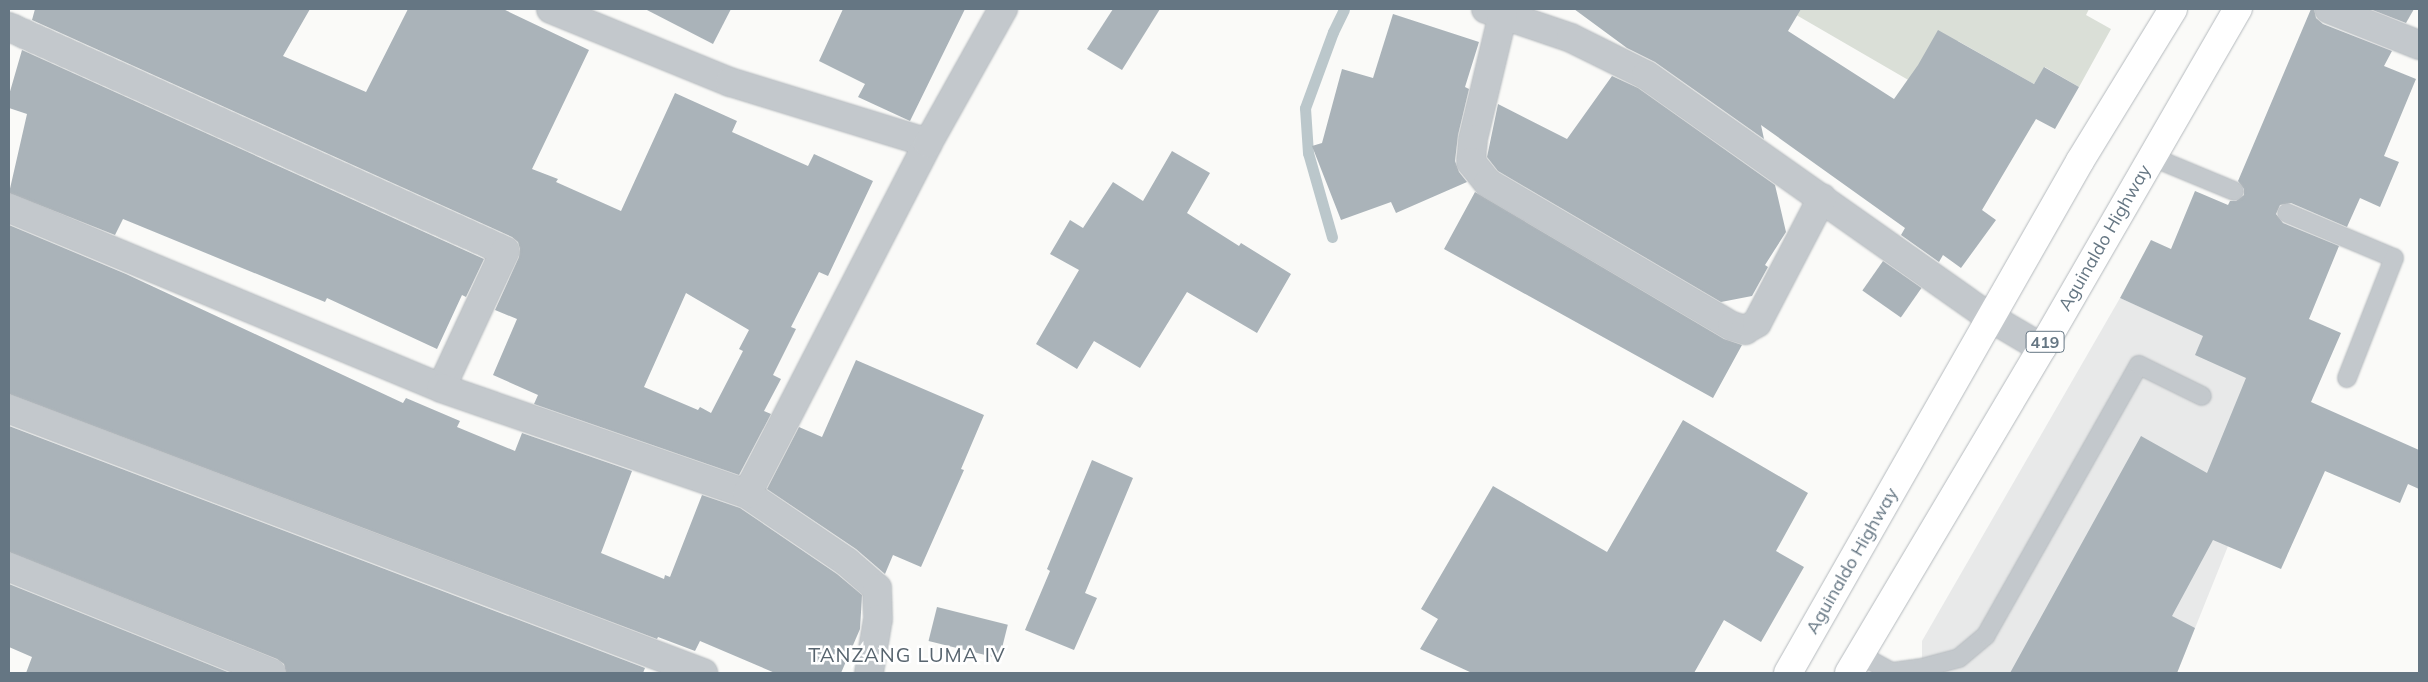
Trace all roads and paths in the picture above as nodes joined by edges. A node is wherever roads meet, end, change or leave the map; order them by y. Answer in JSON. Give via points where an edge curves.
{"nodes":[{"id":1,"x":551,"y":9,"type":"edge"},
{"id":2,"x":1003,"y":9,"type":"edge"},
{"id":3,"x":2173,"y":9,"type":"edge"},
{"id":4,"x":2238,"y":9,"type":"edge"},
{"id":5,"x":2329,"y":9,"type":"edge"},
{"id":6,"x":1494,"y":11,"type":"edge"},
{"id":7,"x":9,"y":27,"type":"edge"},
{"id":8,"x":2419,"y":45,"type":"edge"},
{"id":9,"x":928,"y":143,"type":"junction"},
{"id":10,"x":2152,"y":157,"type":"junction"},
{"id":11,"x":2234,"y":191,"type":"dead end"},
{"id":12,"x":1822,"y":198,"type":"junction"},
{"id":13,"x":9,"y":208,"type":"edge"},
{"id":14,"x":2287,"y":213,"type":"dead end"},
{"id":15,"x":1991,"y":318,"type":"junction"},
{"id":16,"x":2042,"y":348,"type":"junction"},
{"id":17,"x":2347,"y":378,"type":"dead end"},
{"id":18,"x":441,"y":388,"type":"junction"},
{"id":19,"x":2202,"y":396,"type":"dead end"},
{"id":20,"x":9,"y":409,"type":"edge"},
{"id":21,"x":747,"y":494,"type":"junction"},
{"id":22,"x":9,"y":567,"type":"edge"},
{"id":23,"x":1854,"y":664,"type":"edge"},
{"id":24,"x":271,"y":673,"type":"edge"},
{"id":25,"x":703,"y":673,"type":"edge"},
{"id":26,"x":869,"y":673,"type":"edge"},
{"id":27,"x":1788,"y":673,"type":"edge"}],
"edges":[{"from":1,"to":9,"type":"street","via":[[730,82]]},
{"from":2,"to":9,"type":"street"},
{"from":3,"to":15,"type":"highway","name":"Aguinaldo Highway","via":[[2080,161]]},
{"from":4,"to":10,"type":"highway","name":"Aguinaldo Highway","number":"419"},
{"from":5,"to":8,"type":"street"},
{"from":6,"to":12,"type":"street","via":[[1571,38],[1646,75]]},
{"from":6,"to":12,"type":"street","via":[[1471,162],[1488,183],[1732,326],[1745,330],[1757,323]]},
{"from":7,"to":18,"type":"street","via":[[505,251]]},
{"from":9,"to":21,"type":"street"},
{"from":10,"to":11,"type":"lane"},
{"from":10,"to":16,"type":"highway","name":"Aguinaldo Highway","number":"419"},
{"from":12,"to":15,"type":"street"},
{"from":13,"to":18,"type":"street"},
{"from":14,"to":17,"type":"lane","via":[[2394,258]]},
{"from":15,"to":16,"type":"street"},
{"from":15,"to":27,"type":"highway","name":"Aguinaldo Highway"},
{"from":16,"to":23,"type":"highway","name":"Aguinaldo Highway","number":"419"},
{"from":18,"to":21,"type":"street"},
{"from":19,"to":23,"type":"lane","via":[[2139,364],[1986,635],[1959,658],[1922,668],[1892,672]]},
{"from":20,"to":25,"type":"street"},
{"from":21,"to":26,"type":"street","via":[[848,562],[876,588],[878,619]]},
{"from":22,"to":24,"type":"street"}]}
